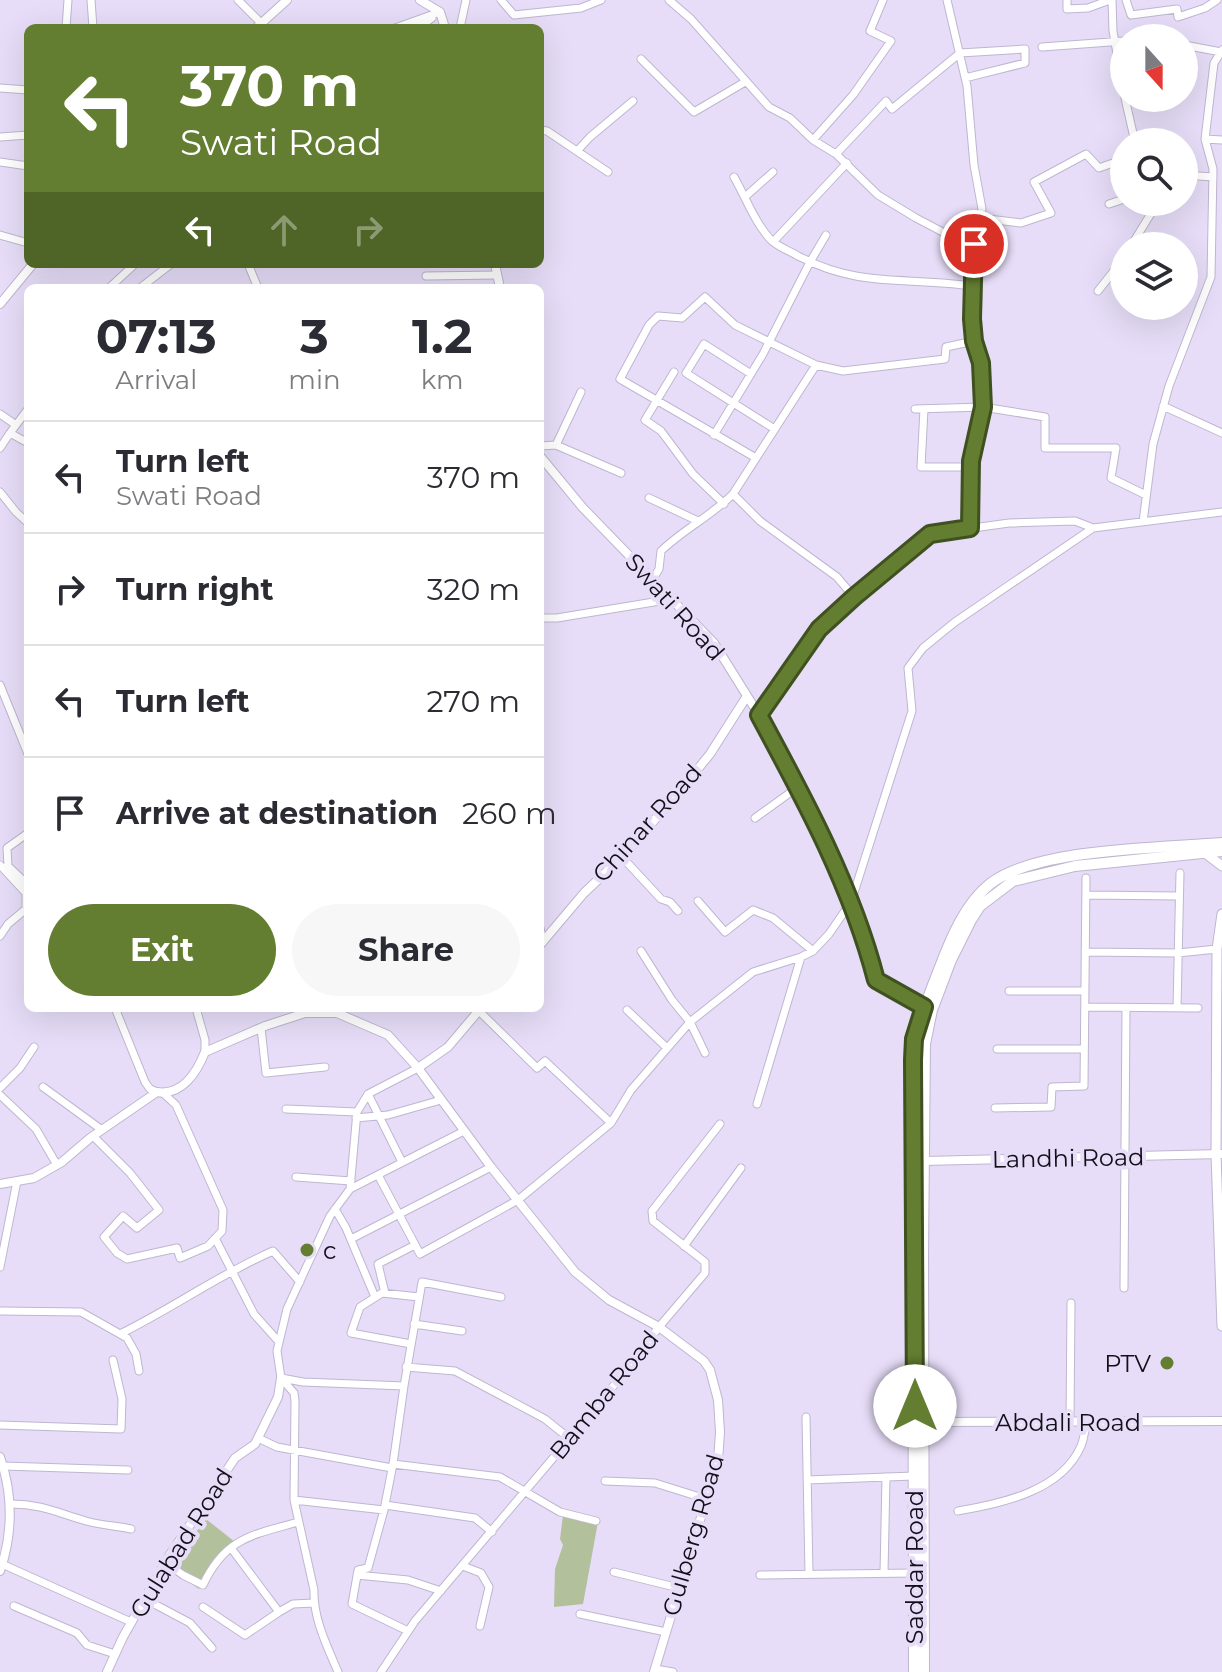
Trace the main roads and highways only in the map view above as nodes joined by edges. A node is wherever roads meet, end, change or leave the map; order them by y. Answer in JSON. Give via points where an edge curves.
{"nodes":[{"id":1,"x":1222,"y":835,"type":"edge"},
{"id":2,"x":1222,"y":843,"type":"edge"},
{"id":3,"x":1204,"y":849,"type":"junction"},
{"id":4,"x":1222,"y":851,"type":"edge"},
{"id":5,"x":1222,"y":866,"type":"edge"},
{"id":6,"x":1222,"y":914,"type":"edge"},
{"id":7,"x":1219,"y":1154,"type":"edge"},
{"id":8,"x":1222,"y":1326,"type":"edge"},
{"id":9,"x":919,"y":1423,"type":"junction"},
{"id":10,"x":918,"y":1573,"type":"junction"},
{"id":11,"x":914,"y":1672,"type":"edge"},
{"id":12,"x":924,"y":1672,"type":"edge"}],
"edges":[{"from":1,"to":3,"type":"main road"},
{"from":2,"to":3,"type":"main road"},
{"from":3,"to":4,"type":"main road"},
{"from":3,"to":5,"type":"main road"},
{"from":3,"to":9,"type":"main road","name":"Saddar Road","via":[[1075,866],[1013,881],[980,906],[951,960],[928,1008],[925,1044],[919,1161]]},
{"from":6,"to":7,"type":"main road","via":[[1217,949]]},
{"from":7,"to":8,"type":"main road"},
{"from":9,"to":10,"type":"main road","name":"Saddar Road"},
{"from":9,"to":10,"type":"main road","name":"Saddar Road","via":[[914,1476]]},
{"from":10,"to":11,"type":"main road","name":"Saddar Road"},
{"from":10,"to":12,"type":"main road","name":"Saddar Road"}]}
